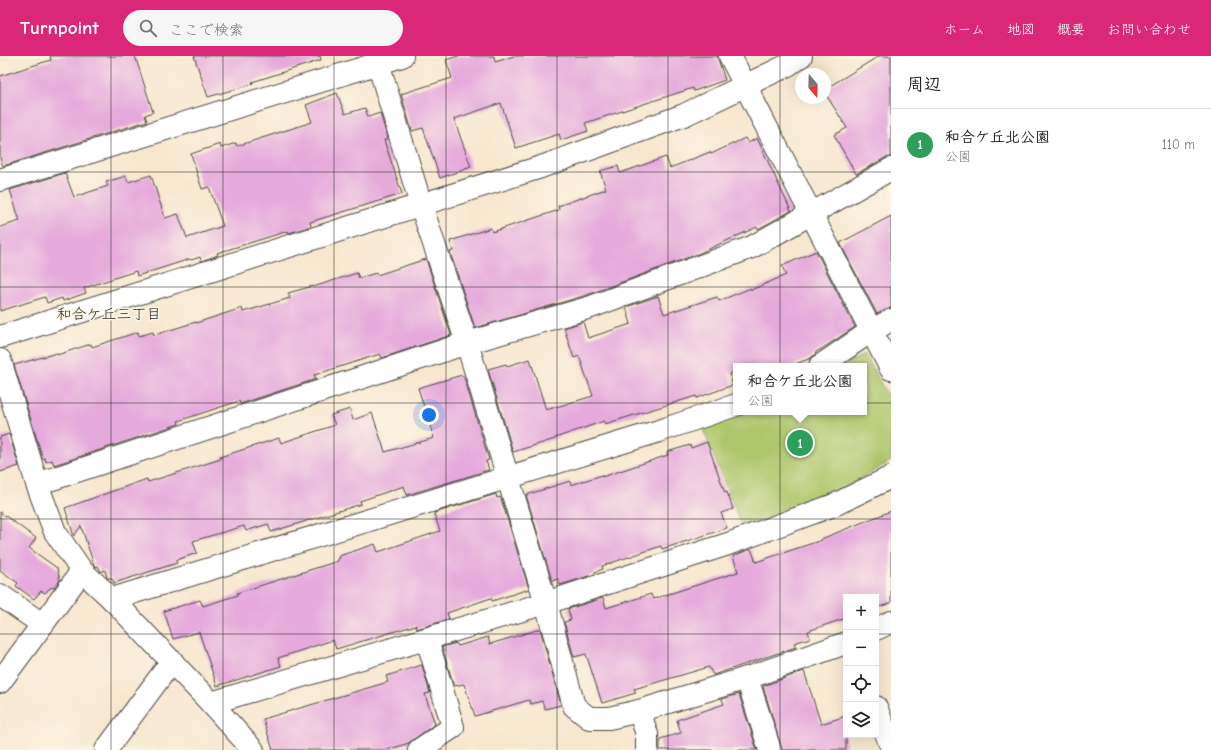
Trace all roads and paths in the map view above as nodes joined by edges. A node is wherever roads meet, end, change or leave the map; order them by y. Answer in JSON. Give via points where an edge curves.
{"nodes":[{"id":1,"x":402,"y":56,"type":"edge"},
{"id":2,"x":730,"y":56,"type":"edge"},
{"id":3,"x":800,"y":56,"type":"edge"},
{"id":4,"x":377,"y":60,"type":"edge"},
{"id":5,"x":746,"y":86,"type":"junction"},
{"id":6,"x":891,"y":168,"type":"edge"},
{"id":7,"x":0,"y":180,"type":"edge"},
{"id":8,"x":421,"y":205,"type":"junction"},
{"id":9,"x":811,"y":214,"type":"junction"},
{"id":10,"x":891,"y":320,"type":"edge"},
{"id":11,"x":871,"y":331,"type":"junction"},
{"id":12,"x":0,"y":337,"type":"edge"},
{"id":13,"x":467,"y":343,"type":"junction"},
{"id":14,"x":0,"y":360,"type":"edge"},
{"id":15,"x":824,"y":363,"type":"edge"},
{"id":16,"x":891,"y":369,"type":"edge"},
{"id":17,"x":733,"y":406,"type":"edge"},
{"id":18,"x":891,"y":476,"type":"edge"},
{"id":19,"x":507,"y":477,"type":"junction"},
{"id":20,"x":37,"y":484,"type":"junction"},
{"id":21,"x":82,"y":571,"type":"junction"},
{"id":22,"x":0,"y":595,"type":"edge"},
{"id":23,"x":112,"y":599,"type":"junction"},
{"id":24,"x":546,"y":604,"type":"junction"},
{"id":25,"x":891,"y":622,"type":"edge"},
{"id":26,"x":42,"y":624,"type":"junction"},
{"id":27,"x":879,"y":628,"type":"edge"},
{"id":28,"x":427,"y":639,"type":"junction"},
{"id":29,"x":843,"y":644,"type":"edge"},
{"id":30,"x":172,"y":661,"type":"junction"},
{"id":31,"x":747,"y":678,"type":"junction"},
{"id":32,"x":0,"y":682,"type":"edge"},
{"id":33,"x":211,"y":703,"type":"junction"},
{"id":34,"x":639,"y":711,"type":"junction"},
{"id":35,"x":879,"y":714,"type":"edge"},
{"id":36,"x":891,"y":746,"type":"edge"},
{"id":37,"x":106,"y":750,"type":"edge"},
{"id":38,"x":253,"y":750,"type":"edge"},
{"id":39,"x":420,"y":750,"type":"edge"},
{"id":40,"x":647,"y":750,"type":"edge"},
{"id":41,"x":770,"y":750,"type":"edge"}],
"edges":[{"from":1,"to":4,"type":"street"},
{"from":2,"to":5,"type":"street"},
{"from":3,"to":5,"type":"street"},
{"from":4,"to":7,"type":"street"},
{"from":4,"to":8,"type":"street"},
{"from":5,"to":8,"type":"street","via":[[684,115]]},
{"from":5,"to":9,"type":"street"},
{"from":6,"to":9,"type":"street"},
{"from":8,"to":12,"type":"street"},
{"from":8,"to":13,"type":"street"},
{"from":9,"to":11,"type":"street"},
{"from":9,"to":13,"type":"street","via":[[752,247],[591,307]]},
{"from":10,"to":11,"type":"street"},
{"from":11,"to":15,"type":"street"},
{"from":11,"to":16,"type":"street"},
{"from":13,"to":19,"type":"street"},
{"from":13,"to":20,"type":"street"},
{"from":14,"to":20,"type":"street"},
{"from":17,"to":19,"type":"street"},
{"from":18,"to":24,"type":"street","via":[[834,505],[799,518]]},
{"from":19,"to":23,"type":"street"},
{"from":19,"to":24,"type":"street"},
{"from":20,"to":21,"type":"street","via":[[55,532]]},
{"from":21,"to":23,"type":"street"},
{"from":21,"to":26,"type":"street"},
{"from":22,"to":26,"type":"street"},
{"from":23,"to":30,"type":"street"},
{"from":24,"to":28,"type":"street"},
{"from":24,"to":34,"type":"street","via":[[574,706],[589,718],[609,718]]},
{"from":25,"to":27,"type":"street"},
{"from":26,"to":32,"type":"street"},
{"from":28,"to":33,"type":"street"},
{"from":28,"to":39,"type":"street","via":[[453,727]]},
{"from":29,"to":31,"type":"street"},
{"from":30,"to":33,"type":"street"},
{"from":30,"to":37,"type":"street"},
{"from":31,"to":34,"type":"street"},
{"from":31,"to":41,"type":"street"},
{"from":33,"to":38,"type":"street"},
{"from":34,"to":40,"type":"street","via":[[647,734]]},
{"from":35,"to":36,"type":"street"}]}
